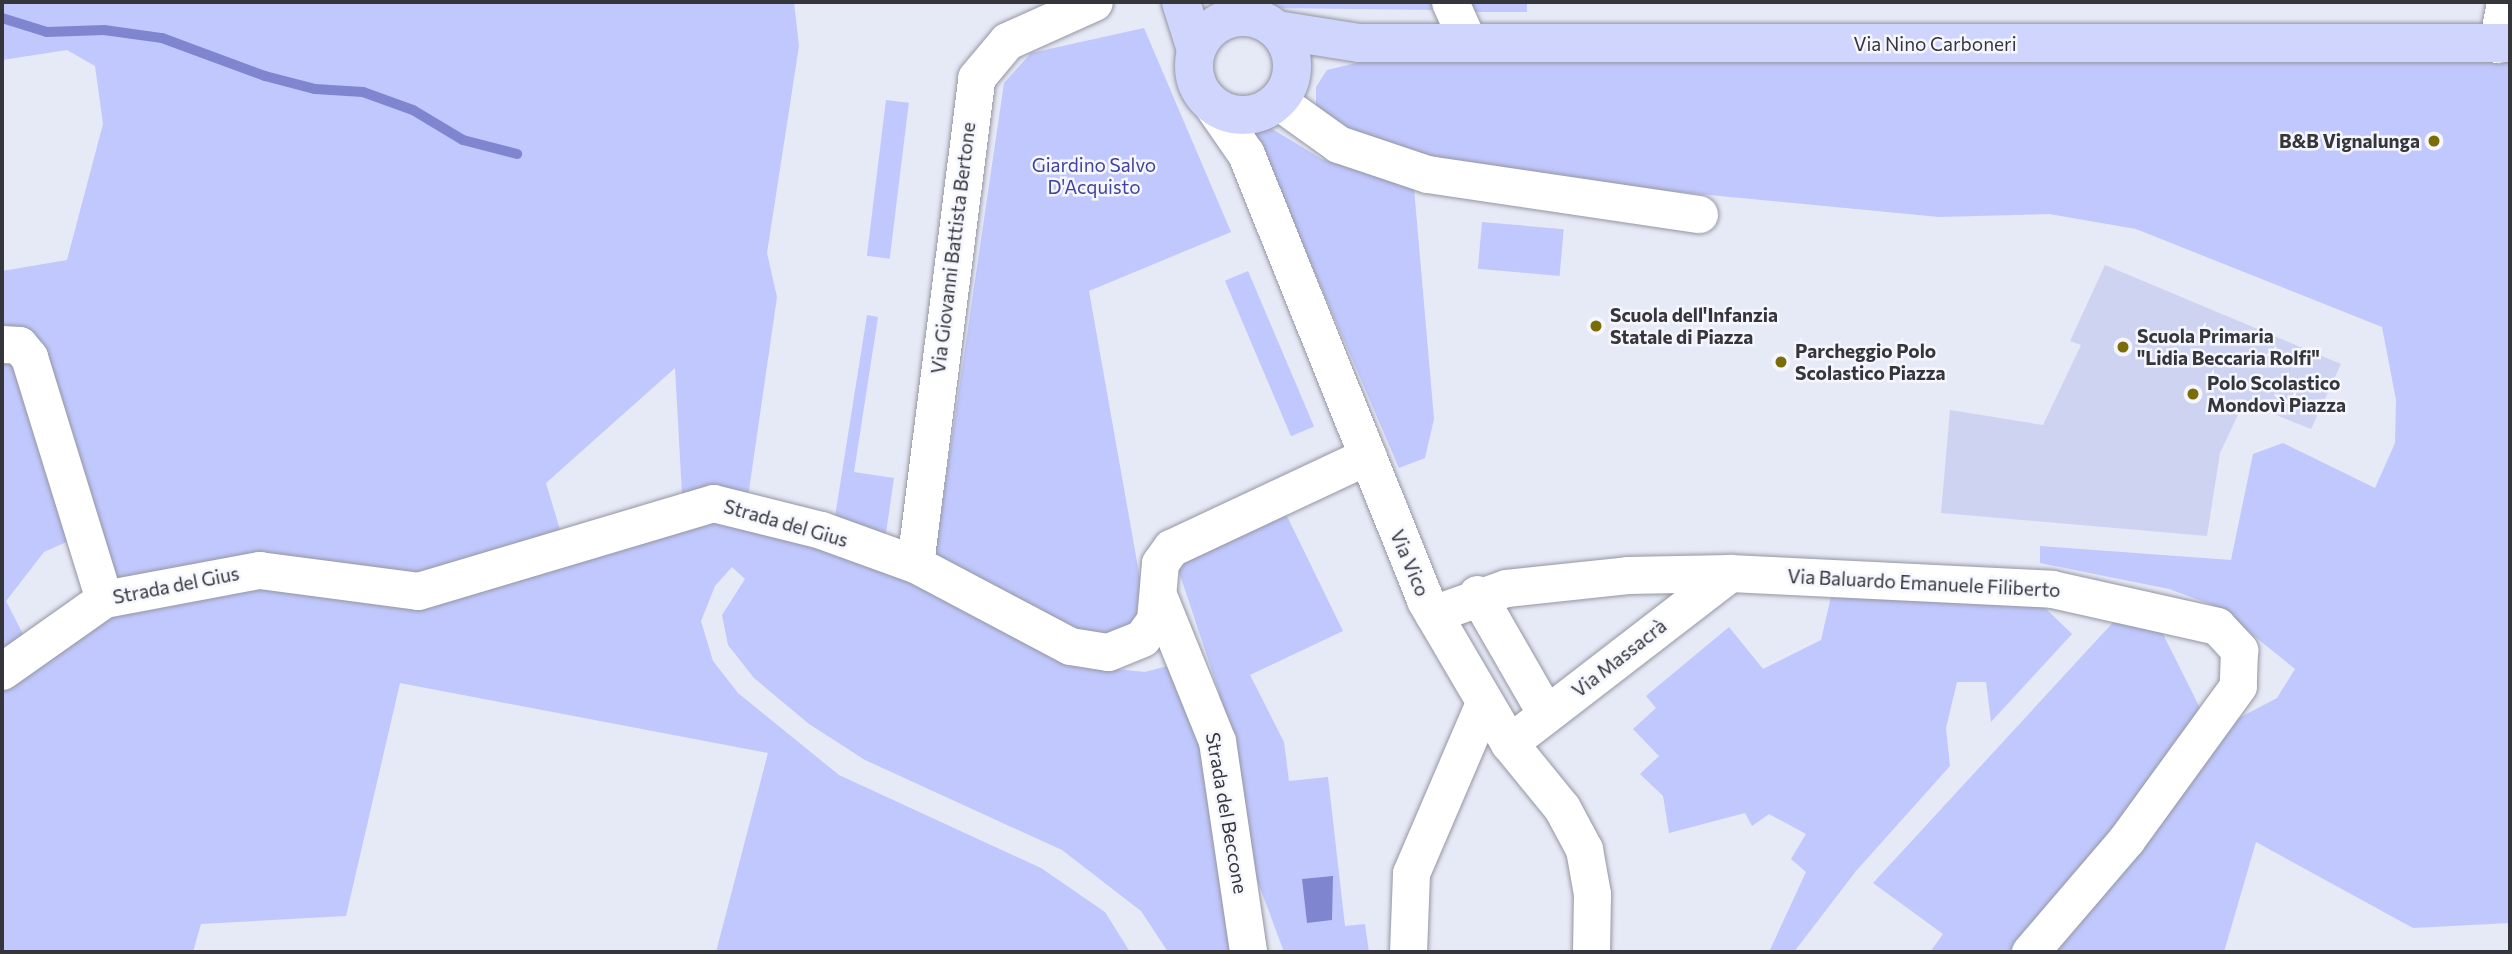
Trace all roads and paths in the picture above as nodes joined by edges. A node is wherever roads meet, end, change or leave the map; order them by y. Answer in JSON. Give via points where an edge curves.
{"nodes":[{"id":1,"x":1094,"y":2,"type":"edge"},
{"id":2,"x":1181,"y":2,"type":"edge"},
{"id":3,"x":1450,"y":2,"type":"edge"},
{"id":4,"x":2505,"y":2,"type":"edge"},
{"id":5,"x":1220,"y":10,"type":"edge"},
{"id":6,"x":1277,"y":30,"type":"junction"},
{"id":7,"x":1468,"y":42,"type":"junction"},
{"id":8,"x":1359,"y":43,"type":"junction"},
{"id":9,"x":2503,"y":43,"type":"edge"},
{"id":10,"x":1196,"y":50,"type":"junction"},
{"id":11,"x":1276,"y":94,"type":"junction"},
{"id":12,"x":1210,"y":102,"type":"junction"},
{"id":13,"x":1246,"y":154,"type":"junction"},
{"id":14,"x":1699,"y":215,"type":"dead end"},
{"id":15,"x":2,"y":344,"type":"edge"},
{"id":16,"x":1367,"y":456,"type":"junction"},
{"id":17,"x":915,"y":564,"type":"junction"},
{"id":18,"x":1730,"y":573,"type":"junction"},
{"id":19,"x":1477,"y":594,"type":"junction"},
{"id":20,"x":104,"y":599,"type":"junction"},
{"id":21,"x":1160,"y":600,"type":"junction"},
{"id":22,"x":1433,"y":614,"type":"junction"},
{"id":23,"x":2,"y":671,"type":"edge"},
{"id":24,"x":1484,"y":702,"type":"junction"},
{"id":25,"x":1546,"y":715,"type":"junction"},
{"id":26,"x":1509,"y":743,"type":"junction"},
{"id":27,"x":1248,"y":952,"type":"edge"},
{"id":28,"x":1408,"y":952,"type":"edge"},
{"id":29,"x":1591,"y":952,"type":"edge"},
{"id":30,"x":2030,"y":952,"type":"edge"}],
"edges":[{"from":1,"to":17,"type":"street","name":"Via Giovanni Battista Bertone","via":[[1001,45],[976,78]]},
{"from":2,"to":10,"type":"main road"},
{"from":3,"to":7,"type":"street"},
{"from":4,"to":9,"type":"street"},
{"from":5,"to":6,"type":"main road","name":"Via Nino Carboneri"},
{"from":5,"to":10,"type":"main road","name":"Via Nino Carboneri"},
{"from":6,"to":8,"type":"main road","name":"Via Nino Carboneri"},
{"from":6,"to":11,"type":"main road"},
{"from":7,"to":8,"type":"main road","name":"Via Nino Carboneri"},
{"from":7,"to":9,"type":"main road","name":"Via Nino Carboneri"},
{"from":8,"to":11,"type":"main road","name":"Via Nino Carboneri"},
{"from":10,"to":12,"type":"main road","via":[[1195,79]]},
{"from":11,"to":12,"type":"main road","name":"Via Nino Carboneri","via":[[1233,114]]},
{"from":11,"to":13,"type":"street"},
{"from":11,"to":14,"type":"street","via":[[1338,144],[1427,174]]},
{"from":12,"to":13,"type":"street","name":"Via Vico"},
{"from":13,"to":16,"type":"street","name":"Via Vico"},
{"from":15,"to":20,"type":"street","via":[[19,345],[29,357]]},
{"from":16,"to":21,"type":"street","name":"Strada del Gius","via":[[1171,548],[1160,563]]},
{"from":16,"to":22,"type":"street","name":"Via Vico"},
{"from":17,"to":20,"type":"street","name":"Strada del Gius","via":[[747,508],[705,503],[418,591],[259,570]]},
{"from":17,"to":21,"type":"street","name":"Strada del Gius","via":[[1058,640],[1096,652],[1142,638]]},
{"from":18,"to":19,"type":"street","name":"Via Baluardo Emanuele Filiberto","via":[[1627,575]]},
{"from":18,"to":25,"type":"street","name":"Via Massacrà"},
{"from":18,"to":30,"type":"street","name":"Via Baluardo Emanuele Filiberto","via":[[2052,589],[2195,617],[2235,643],[2243,664],[2235,691],[2126,840]]},
{"from":19,"to":22,"type":"street","name":"Via Baluardo Emanuele Filiberto"},
{"from":19,"to":25,"type":"street"},
{"from":20,"to":23,"type":"street","name":"Strada del Gius"},
{"from":21,"to":27,"type":"street","name":"Strada del Beccone","via":[[1217,741]]},
{"from":22,"to":24,"type":"street","name":"Via Vico"},
{"from":24,"to":26,"type":"street","name":"Via Vico"},
{"from":24,"to":28,"type":"street","via":[[1411,873]]},
{"from":25,"to":26,"type":"street","name":"Via Massacrà"},
{"from":26,"to":29,"type":"street","name":"Via Vico","via":[[1562,808],[1584,849],[1592,894]]}]}
